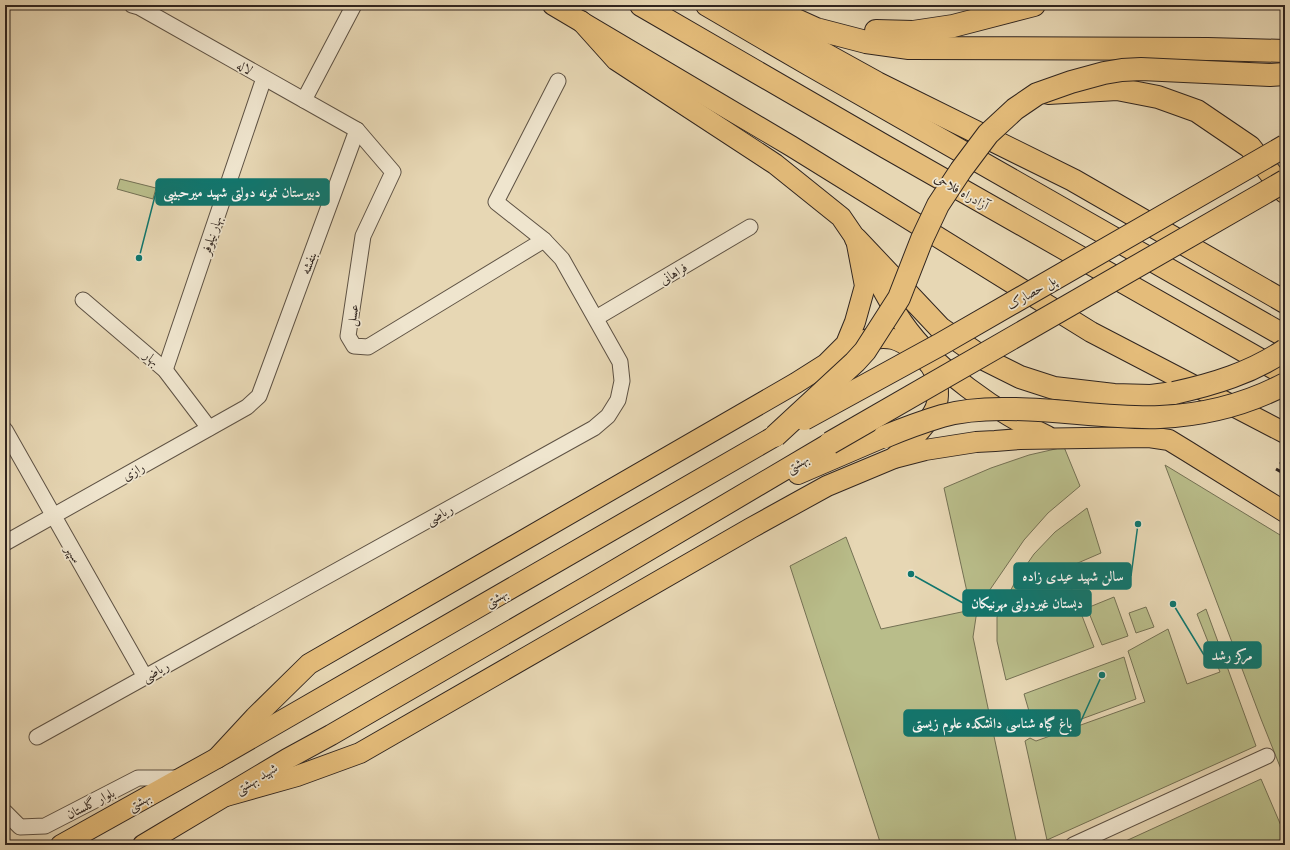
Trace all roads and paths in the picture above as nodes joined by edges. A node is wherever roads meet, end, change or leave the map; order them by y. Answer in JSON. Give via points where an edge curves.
{"nodes":[{"id":1,"x":354,"y":5,"type":"edge"},
{"id":2,"x":553,"y":5,"type":"edge"},
{"id":3,"x":641,"y":5,"type":"edge"},
{"id":4,"x":706,"y":5,"type":"edge"},
{"id":5,"x":736,"y":5,"type":"edge"},
{"id":6,"x":763,"y":5,"type":"edge"},
{"id":7,"x":1034,"y":5,"type":"edge"},
{"id":8,"x":137,"y":6,"type":"edge"},
{"id":9,"x":581,"y":21,"type":"junction"},
{"id":10,"x":816,"y":29,"type":"junction"},
{"id":11,"x":1285,"y":51,"type":"edge"},
{"id":12,"x":1285,"y":74,"type":"edge"},
{"id":13,"x":264,"y":78,"type":"junction"},
{"id":14,"x":558,"y":81,"type":"dead end"},
{"id":15,"x":1037,"y":94,"type":"junction"},
{"id":16,"x":304,"y":100,"type":"junction"},
{"id":17,"x":357,"y":130,"type":"junction"},
{"id":18,"x":1285,"y":146,"type":"edge"},
{"id":19,"x":1285,"y":181,"type":"edge"},
{"id":20,"x":1285,"y":192,"type":"edge"},
{"id":21,"x":750,"y":227,"type":"dead end"},
{"id":22,"x":856,"y":239,"type":"junction"},
{"id":23,"x":544,"y":240,"type":"junction"},
{"id":24,"x":83,"y":300,"type":"dead end"},
{"id":25,"x":1285,"y":302,"type":"edge"},
{"id":26,"x":596,"y":318,"type":"junction"},
{"id":27,"x":1285,"y":336,"type":"edge"},
{"id":28,"x":846,"y":344,"type":"junction"},
{"id":29,"x":1285,"y":350,"type":"edge"},
{"id":30,"x":165,"y":370,"type":"junction"},
{"id":31,"x":1285,"y":374,"type":"edge"},
{"id":32,"x":1285,"y":384,"type":"edge"},
{"id":33,"x":259,"y":396,"type":"joint"},
{"id":34,"x":209,"y":428,"type":"junction"},
{"id":35,"x":5,"y":430,"type":"edge"},
{"id":36,"x":1285,"y":433,"type":"edge"},
{"id":37,"x":775,"y":436,"type":"junction"},
{"id":38,"x":884,"y":436,"type":"joint"},
{"id":39,"x":1052,"y":438,"type":"junction"},
{"id":40,"x":830,"y":443,"type":"joint"},
{"id":41,"x":894,"y":458,"type":"junction"},
{"id":42,"x":738,"y":497,"type":"junction"},
{"id":43,"x":1285,"y":512,"type":"edge"},
{"id":44,"x":53,"y":516,"type":"junction"},
{"id":45,"x":5,"y":543,"type":"edge"},
{"id":46,"x":145,"y":677,"type":"junction"},
{"id":47,"x":37,"y":737,"type":"dead end"},
{"id":48,"x":1267,"y":756,"type":"dead end"},
{"id":49,"x":217,"y":758,"type":"junction"},
{"id":50,"x":287,"y":759,"type":"joint"},
{"id":51,"x":181,"y":778,"type":"junction"},
{"id":52,"x":226,"y":796,"type":"junction"},
{"id":53,"x":5,"y":812,"type":"edge"},
{"id":54,"x":164,"y":837,"type":"edge"},
{"id":55,"x":61,"y":845,"type":"edge"},
{"id":56,"x":143,"y":845,"type":"edge"},
{"id":57,"x":1073,"y":845,"type":"edge"}],
"edges":[{"from":1,"to":16,"type":"street"},
{"from":2,"to":9,"type":"main road"},
{"from":3,"to":31,"type":"highway","name":"آزادراه فلاحی"},
{"from":4,"to":27,"type":"highway"},
{"from":5,"to":25,"type":"highway","via":[[877,83],[1073,180]]},
{"from":6,"to":10,"type":"highway"},
{"from":7,"to":10,"type":"highway","via":[[953,26],[913,32]]},
{"from":8,"to":13,"type":"street","name":"لاله"},
{"from":9,"to":22,"type":"main road","via":[[616,60],[775,164],[841,217]]},
{"from":9,"to":36,"type":"main road","via":[[791,146],[1091,332]]},
{"from":10,"to":11,"type":"highway","via":[[866,42],[909,48]]},
{"from":12,"to":15,"type":"highway","bridge":true,"via":[[1122,70],[1071,82]]},
{"from":13,"to":16,"type":"street","name":"لاله"},
{"from":13,"to":30,"type":"street","name":"بهار نیلوفر"},
{"from":14,"to":23,"type":"street","name":"ریاضی","via":[[496,202]]},
{"from":15,"to":20,"type":"highway","via":[[1117,89],[1158,97],[1197,111],[1250,147]]},
{"from":15,"to":37,"type":"highway","bridge":true,"via":[[988,134],[961,170],[938,205],[899,298],[865,351]]},
{"from":16,"to":17,"type":"street","name":"لاله"},
{"from":17,"to":23,"type":"street","name":"عسل","via":[[392,172],[363,236],[348,336],[354,346],[368,347]]},
{"from":17,"to":33,"type":"street","name":"بنفشه"},
{"from":18,"to":37,"type":"highway","name":"پل حصارک","bridge":true,"via":[[941,344]]},
{"from":19,"to":40,"type":"highway","bridge":true},
{"from":21,"to":26,"type":"street","name":"فراهانی"},
{"from":22,"to":28,"type":"main road","via":[[865,286]]},
{"from":22,"to":29,"type":"highway","bridge":true,"via":[[940,328],[986,360],[1020,377],[1054,388],[1114,395],[1146,396],[1174,393],[1228,379]]},
{"from":22,"to":39,"type":"main road","via":[[903,324],[939,364],[1006,415]]},
{"from":23,"to":26,"type":"street","name":"ریاضی","via":[[562,259]]},
{"from":24,"to":30,"type":"street","name":"بهار"},
{"from":26,"to":46,"type":"street","name":"ریاضی","via":[[620,362],[622,381],[618,400],[608,416],[594,428]]},
{"from":28,"to":41,"type":"main road","via":[[877,338],[892,339],[913,349],[933,369],[937,384],[937,404],[932,415],[914,438]]},
{"from":28,"to":49,"type":"main road","via":[[826,364],[796,383],[309,664]]},
{"from":30,"to":34,"type":"street","name":"بهار"},
{"from":32,"to":38,"type":"highway","bridge":true,"via":[[1229,407],[1202,413],[1128,417],[1001,409],[942,416]]},
{"from":33,"to":34,"type":"street","name":"رازی","via":[[247,407]]},
{"from":34,"to":44,"type":"street","name":"رازی"},
{"from":35,"to":44,"type":"street","name":"سپهر"},
{"from":37,"to":49,"type":"main road","name":"بهشتى"},
{"from":38,"to":42,"type":"main road"},
{"from":39,"to":41,"type":"main road","via":[[976,442]]},
{"from":39,"to":43,"type":"main road","via":[[1149,437],[1169,440]]},
{"from":40,"to":42,"type":"main road","name":"بهشتى"},
{"from":41,"to":52,"type":"main road","via":[[827,486],[360,753],[297,776]]},
{"from":42,"to":50,"type":"main road","name":"بهشتى"},
{"from":44,"to":45,"type":"street","name":"رازی"},
{"from":44,"to":46,"type":"street","name":"سپهر"},
{"from":46,"to":47,"type":"street","name":"ریاضی"},
{"from":48,"to":57,"type":"street"},
{"from":49,"to":51,"type":"main road","name":"بهشتی"},
{"from":50,"to":52,"type":"main road","name":"شهید بهشتی"},
{"from":51,"to":53,"type":"street","name":"بلوار گلستان","via":[[138,778],[45,826],[20,827]]},
{"from":51,"to":55,"type":"main road","name":"بهشتی"},
{"from":52,"to":54,"type":"main road"},
{"from":54,"to":56,"type":"main road"}]}
